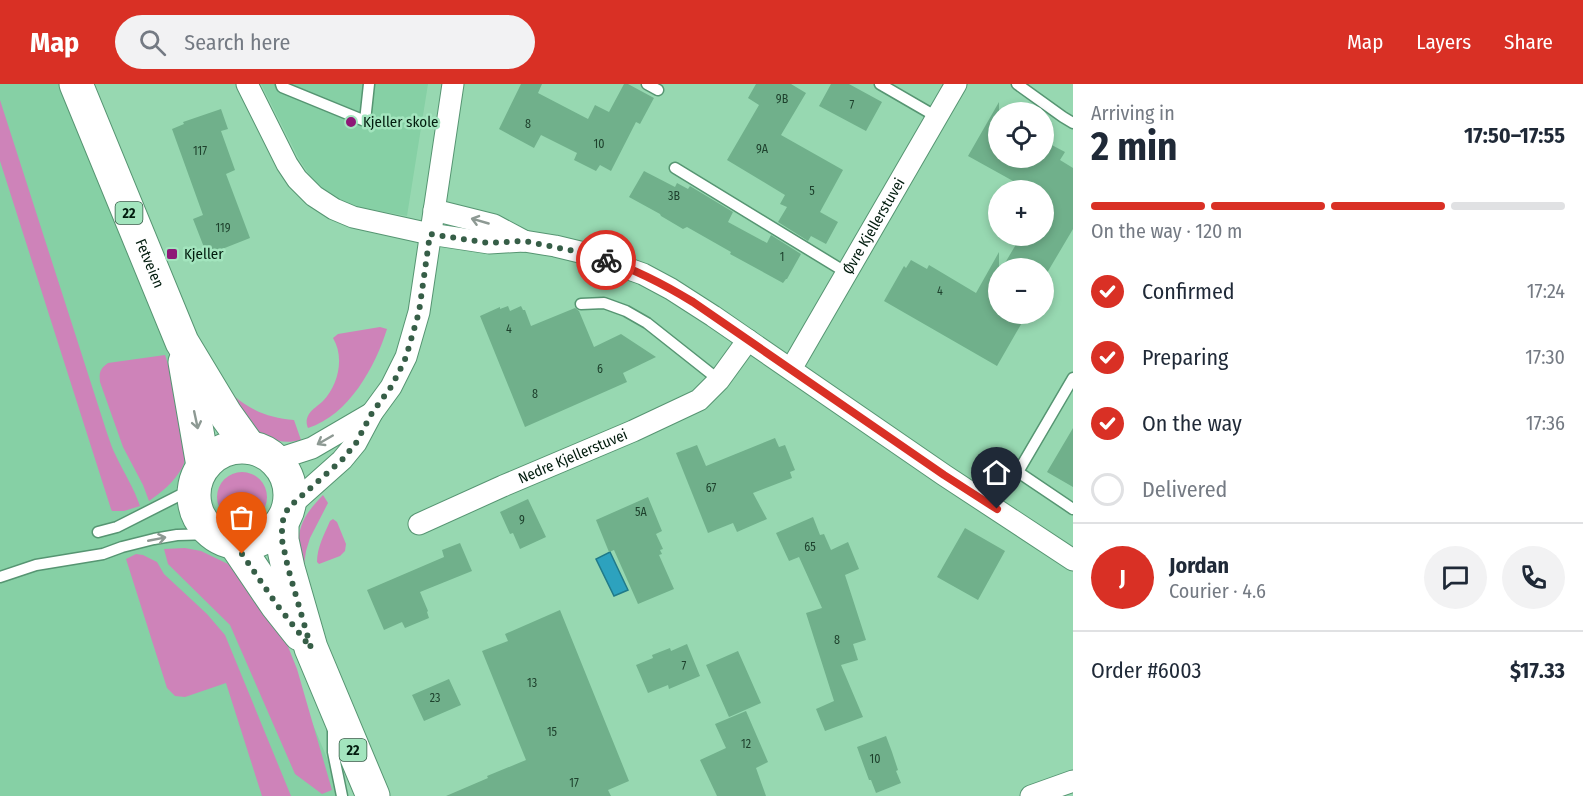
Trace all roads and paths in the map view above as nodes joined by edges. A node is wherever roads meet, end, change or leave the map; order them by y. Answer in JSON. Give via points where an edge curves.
{"nodes":[{"id":1,"x":76,"y":84,"type":"edge"},
{"id":2,"x":247,"y":84,"type":"edge"},
{"id":3,"x":281,"y":84,"type":"edge"},
{"id":4,"x":369,"y":84,"type":"edge"},
{"id":5,"x":453,"y":84,"type":"edge"},
{"id":6,"x":647,"y":84,"type":"edge"},
{"id":7,"x":880,"y":84,"type":"edge"},
{"id":8,"x":956,"y":84,"type":"edge"},
{"id":9,"x":1017,"y":84,"type":"edge"},
{"id":10,"x":658,"y":90,"type":"dead end"},
{"id":11,"x":937,"y":117,"type":"junction"},
{"id":12,"x":1073,"y":123,"type":"edge"},
{"id":13,"x":675,"y":168,"type":"dead end"},
{"id":14,"x":434,"y":210,"type":"junction"},
{"id":15,"x":430,"y":234,"type":"junction"},
{"id":16,"x":524,"y":241,"type":"junction"},
{"id":17,"x":847,"y":273,"type":"junction"},
{"id":18,"x":581,"y":304,"type":"dead end"},
{"id":19,"x":748,"y":340,"type":"junction"},
{"id":20,"x":182,"y":342,"type":"junction"},
{"id":21,"x":791,"y":369,"type":"junction"},
{"id":22,"x":1073,"y":378,"type":"edge"},
{"id":23,"x":720,"y":380,"type":"junction"},
{"id":24,"x":372,"y":413,"type":"junction"},
{"id":25,"x":262,"y":454,"type":"junction"},
{"id":26,"x":199,"y":477,"type":"junction"},
{"id":27,"x":1073,"y":509,"type":"edge"},
{"id":28,"x":285,"y":515,"type":"junction"},
{"id":29,"x":419,"y":524,"type":"dead end"},
{"id":30,"x":98,"y":531,"type":"dead end"},
{"id":31,"x":224,"y":538,"type":"junction"},
{"id":32,"x":1073,"y":560,"type":"edge"},
{"id":33,"x":0,"y":577,"type":"edge"},
{"id":34,"x":311,"y":648,"type":"junction"},
{"id":35,"x":334,"y":705,"type":"junction"},
{"id":36,"x":1073,"y":781,"type":"edge"},
{"id":37,"x":342,"y":796,"type":"edge"},
{"id":38,"x":373,"y":796,"type":"edge"},
{"id":39,"x":1031,"y":796,"type":"edge"}],
"edges":[{"from":1,"to":20,"type":"highway","name":"Fetveien","number":"22"},
{"from":2,"to":15,"type":"street","via":[[287,164],[314,196],[353,217]]},
{"from":3,"to":4,"type":"lane","via":[[365,121]]},
{"from":5,"to":14,"type":"street"},
{"from":6,"to":10,"type":"lane"},
{"from":7,"to":11,"type":"lane"},
{"from":8,"to":11,"type":"street","name":"Øvre Kjellerstuvei"},
{"from":9,"to":12,"type":"lane"},
{"from":11,"to":17,"type":"street","name":"Øvre Kjellerstuvei"},
{"from":13,"to":17,"type":"lane"},
{"from":14,"to":15,"type":"street"},
{"from":16,"to":14,"type":"street","one_way":true,"via":[[494,225]]},
{"from":15,"to":16,"type":"street","via":[[489,243]]},
{"from":15,"to":24,"type":"street","via":[[419,312],[406,357]]},
{"from":16,"to":19,"type":"street","via":[[584,253],[643,274]]},
{"from":17,"to":21,"type":"street","name":"Øvre Kjellerstuvei"},
{"from":18,"to":23,"type":"lane","via":[[604,303],[626,311]]},
{"from":19,"to":21,"type":"street"},
{"from":19,"to":23,"type":"street","name":"Nedre Kjellerstuvei"},
{"from":20,"to":25,"type":"highway","name":"Fetveien","number":"22","via":[[226,415]]},
{"from":20,"to":26,"type":"highway","name":"Fetveien","number":"22","one_way":true},
{"from":21,"to":32,"type":"street"},
{"from":22,"to":27,"type":"lane","via":[[1018,472]]},
{"from":23,"to":29,"type":"street","name":"Nedre Kjellerstuvei","via":[[699,400]]},
{"from":24,"to":25,"type":"street","one_way":true,"via":[[312,448]]},
{"from":24,"to":28,"type":"street","via":[[342,460]]},
{"from":25,"to":26,"type":"highway","via":[[236,447],[223,450],[212,457]]},
{"from":25,"to":28,"type":"highway","number":"22","via":[[283,471],[288,483],[290,496]]},
{"from":26,"to":30,"type":"lane","via":[[117,527]]},
{"from":26,"to":31,"type":"highway","number":"22","via":[[194,501],[197,514],[204,525]]},
{"from":28,"to":31,"type":"highway","via":[[261,539],[248,543]]},
{"from":28,"to":34,"type":"highway","number":"22","via":[[282,540]]},
{"from":33,"to":31,"type":"lane","one_way":true,"via":[[36,565],[104,554],[154,539],[177,535]]},
{"from":31,"to":34,"type":"highway","number":"22"},
{"from":34,"to":35,"type":"highway","number":"22"},
{"from":35,"to":37,"type":"lane","via":[[333,752]]},
{"from":35,"to":38,"type":"highway","number":"22"},
{"from":36,"to":39,"type":"street"}]}
